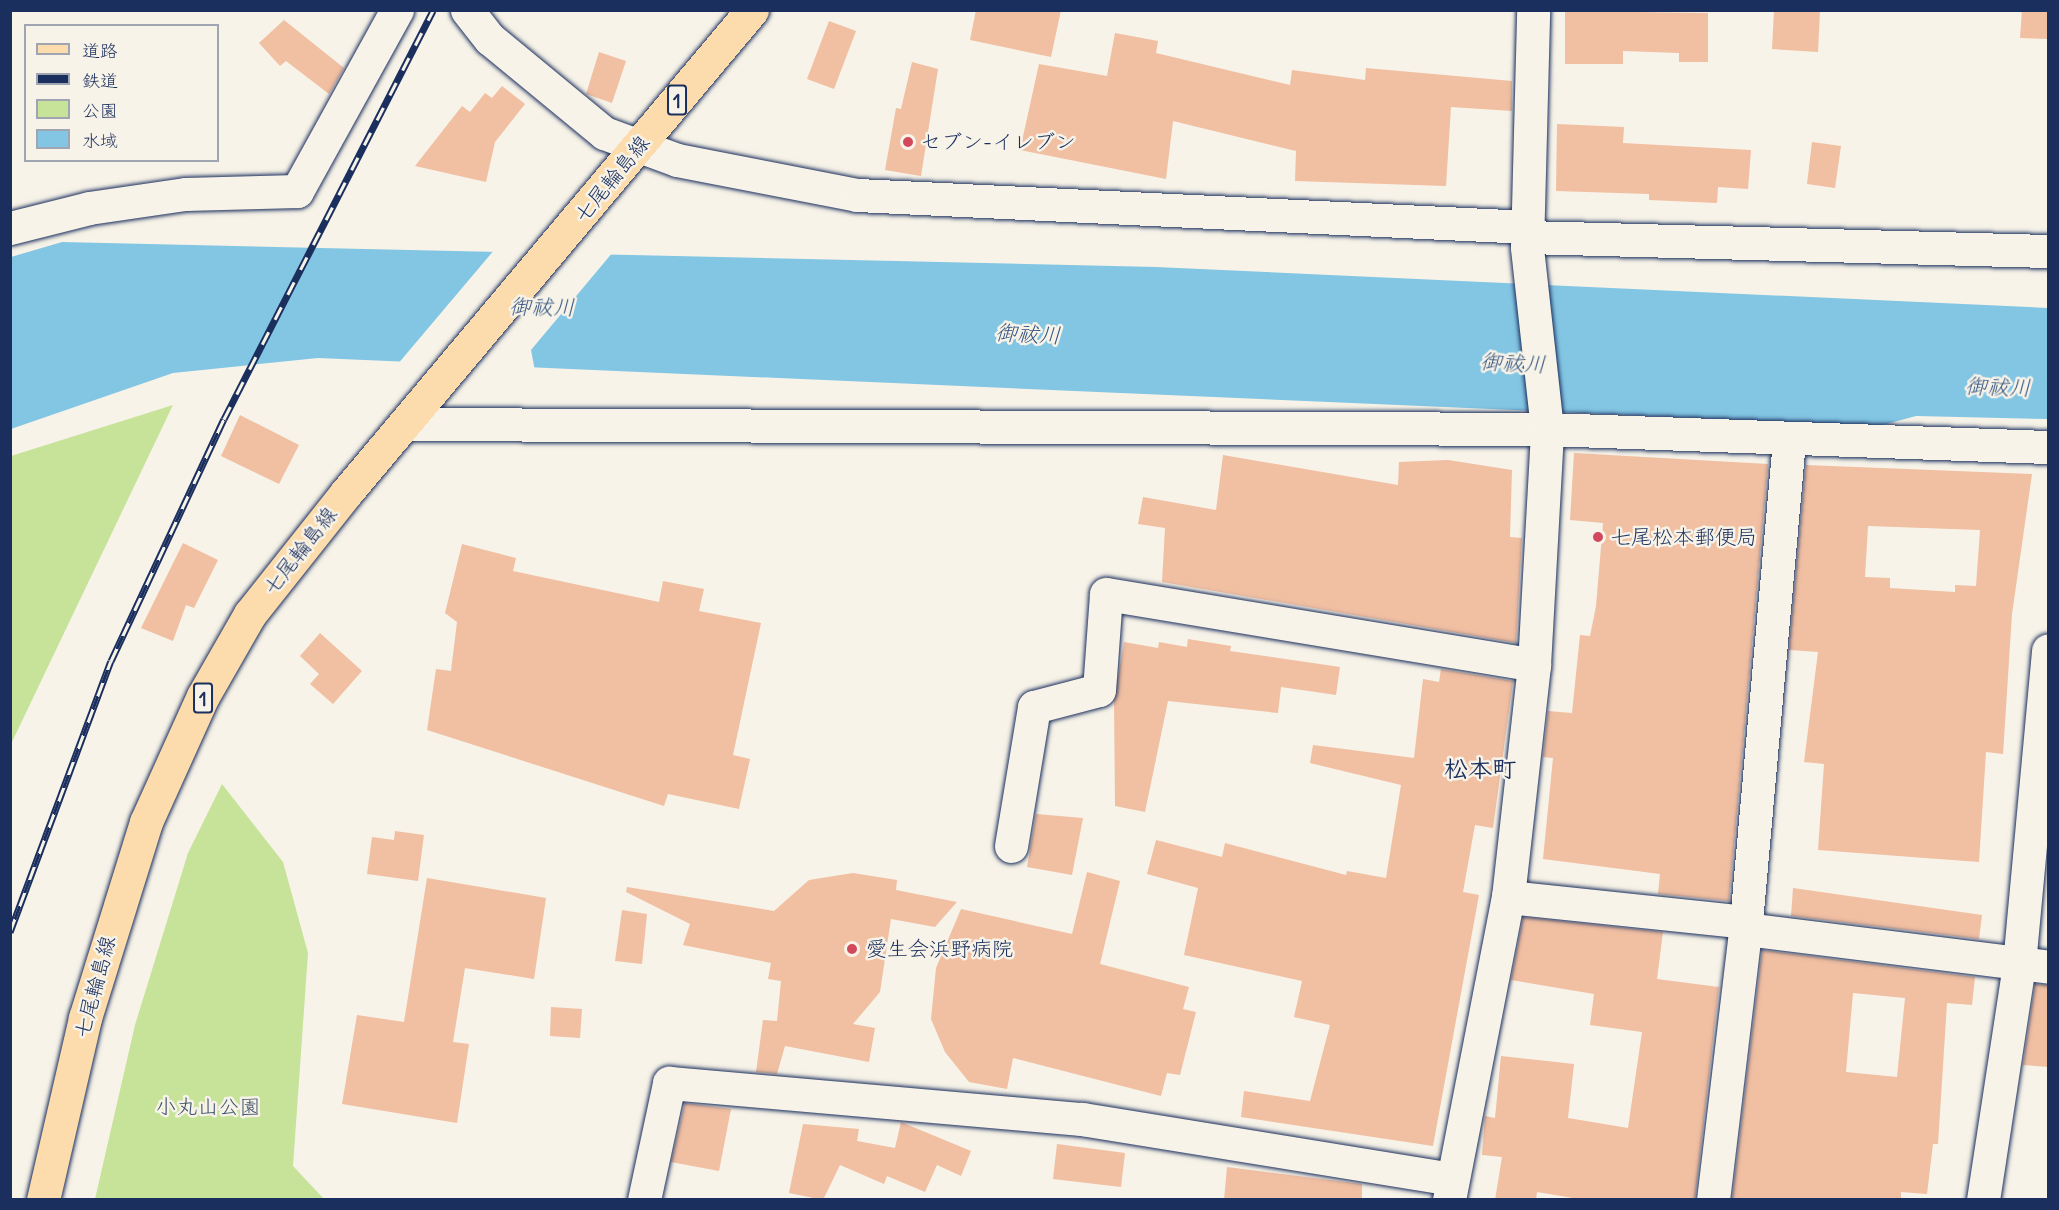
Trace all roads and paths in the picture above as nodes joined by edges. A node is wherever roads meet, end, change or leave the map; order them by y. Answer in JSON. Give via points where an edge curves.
{"nodes":[{"id":1,"x":397,"y":10,"type":"edge"},
{"id":2,"x":467,"y":10,"type":"edge"},
{"id":3,"x":752,"y":10,"type":"edge"},
{"id":4,"x":1533,"y":10,"type":"edge"},
{"id":5,"x":637,"y":149,"type":"junction"},
{"id":6,"x":10,"y":228,"type":"edge"},
{"id":7,"x":1527,"y":237,"type":"junction"},
{"id":8,"x":2049,"y":251,"type":"edge"},
{"id":9,"x":406,"y":424,"type":"junction"},
{"id":10,"x":1547,"y":429,"type":"junction"},
{"id":11,"x":1789,"y":440,"type":"junction"},
{"id":12,"x":2049,"y":447,"type":"edge"},
{"id":13,"x":2049,"y":650,"type":"edge"},
{"id":14,"x":1534,"y":665,"type":"junction"},
{"id":15,"x":1011,"y":846,"type":"dead end"},
{"id":16,"x":1508,"y":897,"type":"junction"},
{"id":17,"x":1745,"y":926,"type":"junction"},
{"id":18,"x":2034,"y":966,"type":"edge"},
{"id":19,"x":1450,"y":1189,"type":"edge"},
{"id":20,"x":43,"y":1200,"type":"edge"},
{"id":21,"x":644,"y":1200,"type":"edge"},
{"id":22,"x":1713,"y":1200,"type":"edge"},
{"id":23,"x":1983,"y":1200,"type":"edge"}],
"edges":[{"from":1,"to":6,"type":"street","via":[[297,192],[185,194],[90,208]]},
{"from":2,"to":5,"type":"street","via":[[542,85],[604,133]]},
{"from":3,"to":5,"type":"main road","name":"七尾輪島線","number":"1"},
{"from":4,"to":7,"type":"street"},
{"from":5,"to":7,"type":"street","via":[[856,195]]},
{"from":5,"to":9,"type":"main road","name":"七尾輪島線","number":"1"},
{"from":7,"to":8,"type":"street"},
{"from":7,"to":10,"type":"street"},
{"from":9,"to":10,"type":"street"},
{"from":9,"to":20,"type":"main road","name":"七尾輪島線","number":"1","via":[[250,614],[170,764],[123,886]]},
{"from":10,"to":11,"type":"street"},
{"from":10,"to":14,"type":"street"},
{"from":11,"to":12,"type":"street"},
{"from":11,"to":17,"type":"street"},
{"from":13,"to":18,"type":"street"},
{"from":14,"to":15,"type":"street","via":[[1106,594],[1100,690],[1034,707]]},
{"from":14,"to":16,"type":"street"},
{"from":16,"to":17,"type":"street"},
{"from":16,"to":19,"type":"street"},
{"from":17,"to":18,"type":"street"},
{"from":17,"to":22,"type":"street"},
{"from":18,"to":23,"type":"street"},
{"from":19,"to":21,"type":"street","via":[[1082,1119],[669,1083]]}]}
